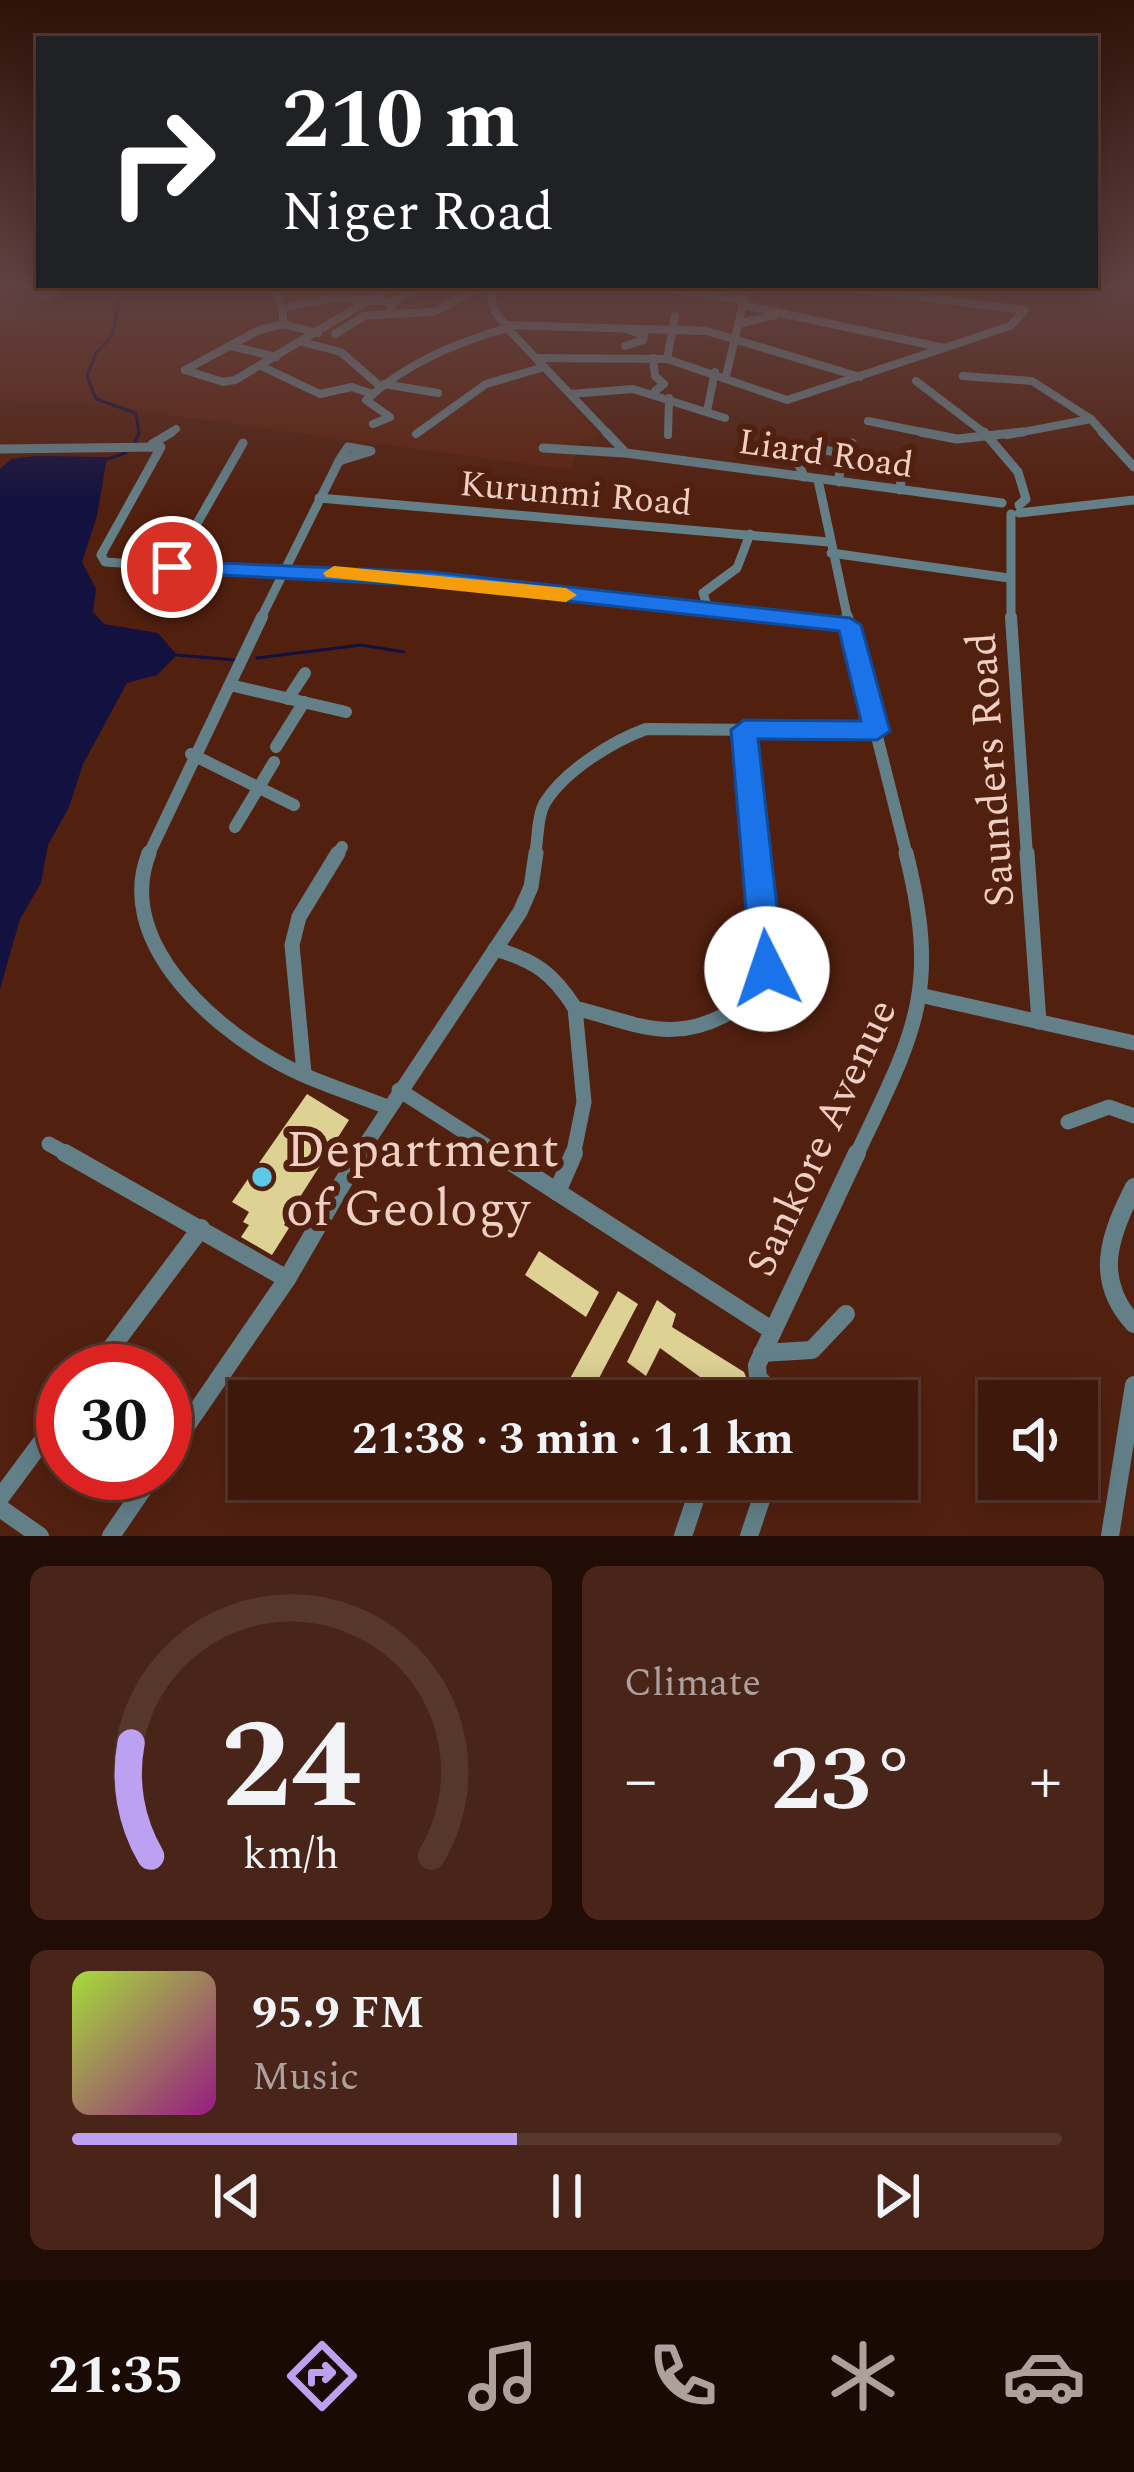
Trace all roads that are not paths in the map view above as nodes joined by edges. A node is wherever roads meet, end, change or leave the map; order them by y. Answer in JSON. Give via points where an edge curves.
{"nodes":[{"id":1,"x":536,"y":358,"type":"edge"},
{"id":2,"x":653,"y":358,"type":"edge"},
{"id":3,"x":209,"y":359,"type":"edge"},
{"id":4,"x":274,"y":359,"type":"edge"},
{"id":5,"x":348,"y":359,"type":"edge"},
{"id":6,"x":427,"y":359,"type":"edge"},
{"id":7,"x":663,"y":359,"type":"edge"},
{"id":8,"x":668,"y":359,"type":"joint"},
{"id":9,"x":729,"y":359,"type":"edge"},
{"id":10,"x":802,"y":359,"type":"edge"},
{"id":11,"x":911,"y":359,"type":"edge"},
{"id":12,"x":261,"y":366,"type":"junction"},
{"id":13,"x":544,"y":367,"type":"junction"},
{"id":14,"x":715,"y":372,"type":"junction"},
{"id":15,"x":726,"y":376,"type":"junction"},
{"id":16,"x":963,"y":376,"type":"dead end"},
{"id":17,"x":860,"y":377,"type":"junction"},
{"id":18,"x":916,"y":381,"type":"dead end"},
{"id":19,"x":379,"y":388,"type":"junction"},
{"id":20,"x":655,"y":391,"type":"junction"},
{"id":21,"x":438,"y":393,"type":"dead end"},
{"id":22,"x":570,"y":394,"type":"junction"},
{"id":23,"x":669,"y":398,"type":"junction"},
{"id":24,"x":706,"y":411,"type":"junction"},
{"id":25,"x":725,"y":418,"type":"dead end"},
{"id":26,"x":1091,"y":418,"type":"junction"},
{"id":27,"x":868,"y":421,"type":"dead end"},
{"id":28,"x":373,"y":424,"type":"dead end"},
{"id":29,"x":176,"y":430,"type":"dead end"},
{"id":30,"x":416,"y":434,"type":"dead end"},
{"id":31,"x":668,"y":436,"type":"dead end"},
{"id":32,"x":990,"y":438,"type":"junction"},
{"id":33,"x":243,"y":442,"type":"dead end"},
{"id":34,"x":852,"y":443,"type":"dead end"},
{"id":35,"x":151,"y":445,"type":"junction"},
{"id":36,"x":543,"y":448,"type":"dead end"},
{"id":37,"x":0,"y":449,"type":"edge"},
{"id":38,"x":842,"y":452,"type":"junction"},
{"id":39,"x":626,"y":453,"type":"junction"},
{"id":40,"x":339,"y":461,"type":"dead end"},
{"id":41,"x":1134,"y":467,"type":"edge"},
{"id":42,"x":906,"y":469,"type":"dead end"},
{"id":43,"x":811,"y":478,"type":"junction"},
{"id":44,"x":839,"y":482,"type":"junction"},
{"id":45,"x":900,"y":490,"type":"junction"},
{"id":46,"x":319,"y":498,"type":"junction"},
{"id":47,"x":1134,"y":500,"type":"edge"},
{"id":48,"x":1018,"y":509,"type":"junction"},
{"id":49,"x":750,"y":534,"type":"junction"},
{"id":50,"x":830,"y":548,"type":"junction"},
{"id":51,"x":172,"y":567,"type":"junction"},
{"id":52,"x":281,"y":573,"type":"junction"},
{"id":53,"x":1010,"y":578,"type":"junction"},
{"id":54,"x":708,"y":610,"type":"junction"},
{"id":55,"x":850,"y":625,"type":"junction"},
{"id":56,"x":305,"y":674,"type":"dead end"},
{"id":57,"x":230,"y":685,"type":"junction"},
{"id":58,"x":288,"y":699,"type":"junction"},
{"id":59,"x":304,"y":702,"type":"junction"},
{"id":60,"x":346,"y":712,"type":"dead end"},
{"id":61,"x":744,"y":730,"type":"junction"},
{"id":62,"x":877,"y":731,"type":"junction"},
{"id":63,"x":276,"y":747,"type":"dead end"},
{"id":64,"x":191,"y":754,"type":"junction"},
{"id":65,"x":274,"y":762,"type":"dead end"},
{"id":66,"x":261,"y":785,"type":"junction"},
{"id":67,"x":294,"y":805,"type":"dead end"},
{"id":68,"x":236,"y":827,"type":"dead end"},
{"id":69,"x":342,"y":847,"type":"dead end"},
{"id":70,"x":495,"y":949,"type":"junction"},
{"id":71,"x":924,"y":996,"type":"junction"},
{"id":72,"x":575,"y":1008,"type":"junction"},
{"id":73,"x":1039,"y":1022,"type":"junction"},
{"id":74,"x":1134,"y":1042,"type":"edge"},
{"id":75,"x":304,"y":1073,"type":"junction"},
{"id":76,"x":399,"y":1090,"type":"junction"},
{"id":77,"x":387,"y":1107,"type":"junction"},
{"id":78,"x":1134,"y":1116,"type":"edge"},
{"id":79,"x":1068,"y":1122,"type":"dead end"},
{"id":80,"x":50,"y":1144,"type":"dead end"},
{"id":81,"x":1134,"y":1187,"type":"edge"},
{"id":82,"x":557,"y":1192,"type":"junction"},
{"id":83,"x":201,"y":1228,"type":"junction"},
{"id":84,"x":287,"y":1279,"type":"junction"},
{"id":85,"x":847,"y":1314,"type":"dead end"},
{"id":86,"x":1134,"y":1324,"type":"edge"},
{"id":87,"x":770,"y":1329,"type":"junction"},
{"id":88,"x":114,"y":1344,"type":"edge"},
{"id":89,"x":762,"y":1353,"type":"junction"},
{"id":90,"x":760,"y":1380,"type":"edge"},
{"id":91,"x":1134,"y":1385,"type":"edge"},
{"id":92,"x":192,"y":1418,"type":"edge"},
{"id":93,"x":36,"y":1449,"type":"edge"},
{"id":94,"x":0,"y":1498,"type":"edge"},
{"id":95,"x":136,"y":1500,"type":"edge"},
{"id":96,"x":695,"y":1500,"type":"dead end"},
{"id":97,"x":761,"y":1500,"type":"edge"},
{"id":98,"x":0,"y":1508,"type":"edge"},
{"id":99,"x":40,"y":1536,"type":"edge"},
{"id":100,"x":111,"y":1536,"type":"edge"},
{"id":101,"x":682,"y":1536,"type":"edge"},
{"id":102,"x":749,"y":1536,"type":"edge"},
{"id":103,"x":1110,"y":1536,"type":"edge"}],
"edges":[{"from":1,"to":13,"type":"street"},
{"from":2,"to":20,"type":"street","via":[[664,384]]},
{"from":3,"to":12,"type":"street","via":[[186,373],[229,382]]},
{"from":4,"to":12,"type":"street"},
{"from":5,"to":19,"type":"street"},
{"from":6,"to":19,"type":"street"},
{"from":7,"to":8,"type":"street"},
{"from":8,"to":14,"type":"street"},
{"from":9,"to":15,"type":"street"},
{"from":10,"to":17,"type":"street"},
{"from":11,"to":17,"type":"street"},
{"from":12,"to":19,"type":"street","via":[[322,394]]},
{"from":13,"to":22,"type":"street"},
{"from":13,"to":30,"type":"street","via":[[486,384]]},
{"from":14,"to":15,"type":"street"},
{"from":14,"to":24,"type":"street"},
{"from":15,"to":17,"type":"street","via":[[787,400]]},
{"from":16,"to":26,"type":"street","via":[[1038,379]]},
{"from":18,"to":32,"type":"street","name":"Saunders Road"},
{"from":19,"to":21,"type":"street"},
{"from":19,"to":28,"type":"street","via":[[368,404],[391,415]]},
{"from":20,"to":22,"type":"street","via":[[620,385]]},
{"from":20,"to":23,"type":"street"},
{"from":22,"to":39,"type":"street"},
{"from":23,"to":24,"type":"street"},
{"from":23,"to":31,"type":"street"},
{"from":24,"to":25,"type":"street"},
{"from":26,"to":32,"type":"street","name":"Liard Road"},
{"from":26,"to":41,"type":"street"},
{"from":27,"to":32,"type":"street","name":"Liard Road","via":[[944,438]]},
{"from":29,"to":35,"type":"street"},
{"from":32,"to":48,"type":"street","name":"Saunders Road","via":[[1023,482],[1026,499]]},
{"from":33,"to":51,"type":"street"},
{"from":34,"to":38,"type":"street"},
{"from":35,"to":37,"type":"street"},
{"from":35,"to":51,"type":"street","via":[[162,453],[101,555],[116,564]]},
{"from":36,"to":39,"type":"street","name":"Liard Road"},
{"from":38,"to":43,"type":"street","via":[[801,453],[796,458]]},
{"from":38,"to":44,"type":"street"},
{"from":39,"to":43,"type":"street","name":"Liard Road"},
{"from":40,"to":46,"type":"street"},
{"from":42,"to":45,"type":"street"},
{"from":43,"to":44,"type":"street","name":"Liard Road"},
{"from":43,"to":50,"type":"street","name":"Sankore Avenue"},
{"from":44,"to":45,"type":"street","name":"Liard Road"},
{"from":45,"to":48,"type":"street","name":"Liard Road"},
{"from":46,"to":49,"type":"street","name":"Kurunmi Road"},
{"from":46,"to":52,"type":"street"},
{"from":47,"to":48,"type":"street","name":"Liard Road"},
{"from":48,"to":53,"type":"street","name":"Saunders Road"},
{"from":49,"to":50,"type":"street","name":"Kurunmi Road"},
{"from":49,"to":54,"type":"street","via":[[737,568],[703,593]]},
{"from":50,"to":53,"type":"street","name":"Kurunmi Road"},
{"from":50,"to":55,"type":"street","name":"Sankore Avenue"},
{"from":51,"to":52,"type":"street"},
{"from":52,"to":54,"type":"street","via":[[432,579]]},
{"from":52,"to":57,"type":"street"},
{"from":53,"to":73,"type":"street","name":"Saunders Road"},
{"from":54,"to":55,"type":"street"},
{"from":55,"to":62,"type":"street","name":"Sankore Avenue"},
{"from":56,"to":58,"type":"street"},
{"from":57,"to":58,"type":"street"},
{"from":57,"to":64,"type":"street"},
{"from":58,"to":59,"type":"street"},
{"from":59,"to":60,"type":"street"},
{"from":59,"to":63,"type":"street"},
{"from":61,"to":62,"type":"street"},
{"from":61,"to":70,"type":"street","via":[[646,729],[560,784],[543,804],[531,887]]},
{"from":61,"to":72,"type":"street","via":[[766,944],[761,987],[715,1022],[675,1033]]},
{"from":62,"to":71,"type":"street","name":"Sankore Avenue","via":[[913,881]]},
{"from":64,"to":66,"type":"street"},
{"from":64,"to":75,"type":"street","via":[[144,866],[142,914],[180,989],[274,1060]]},
{"from":65,"to":66,"type":"street"},
{"from":66,"to":67,"type":"street"},
{"from":66,"to":68,"type":"street"},
{"from":69,"to":75,"type":"street","via":[[299,917],[292,945]]},
{"from":70,"to":72,"type":"street","via":[[532,959]]},
{"from":70,"to":76,"type":"street"},
{"from":71,"to":73,"type":"street"},
{"from":71,"to":87,"type":"street","name":"Sankore Avenue"},
{"from":72,"to":82,"type":"street","via":[[586,1124]]},
{"from":73,"to":74,"type":"street"},
{"from":75,"to":77,"type":"street"},
{"from":76,"to":77,"type":"street"},
{"from":76,"to":82,"type":"street"},
{"from":77,"to":84,"type":"street"},
{"from":78,"to":79,"type":"street","via":[[1102,1106]]},
{"from":80,"to":83,"type":"street"},
{"from":81,"to":86,"type":"street","via":[[1106,1278],[1115,1305]]},
{"from":82,"to":87,"type":"street"},
{"from":83,"to":84,"type":"street"},
{"from":83,"to":88,"type":"street"},
{"from":84,"to":92,"type":"street"},
{"from":85,"to":89,"type":"street","via":[[822,1348]]},
{"from":87,"to":89,"type":"street","name":"Sankore Avenue"},
{"from":89,"to":90,"type":"street"},
{"from":91,"to":103,"type":"street"},
{"from":93,"to":94,"type":"street"},
{"from":95,"to":100,"type":"street"},
{"from":96,"to":101,"type":"street"},
{"from":97,"to":102,"type":"street"},
{"from":98,"to":99,"type":"street"}]}
